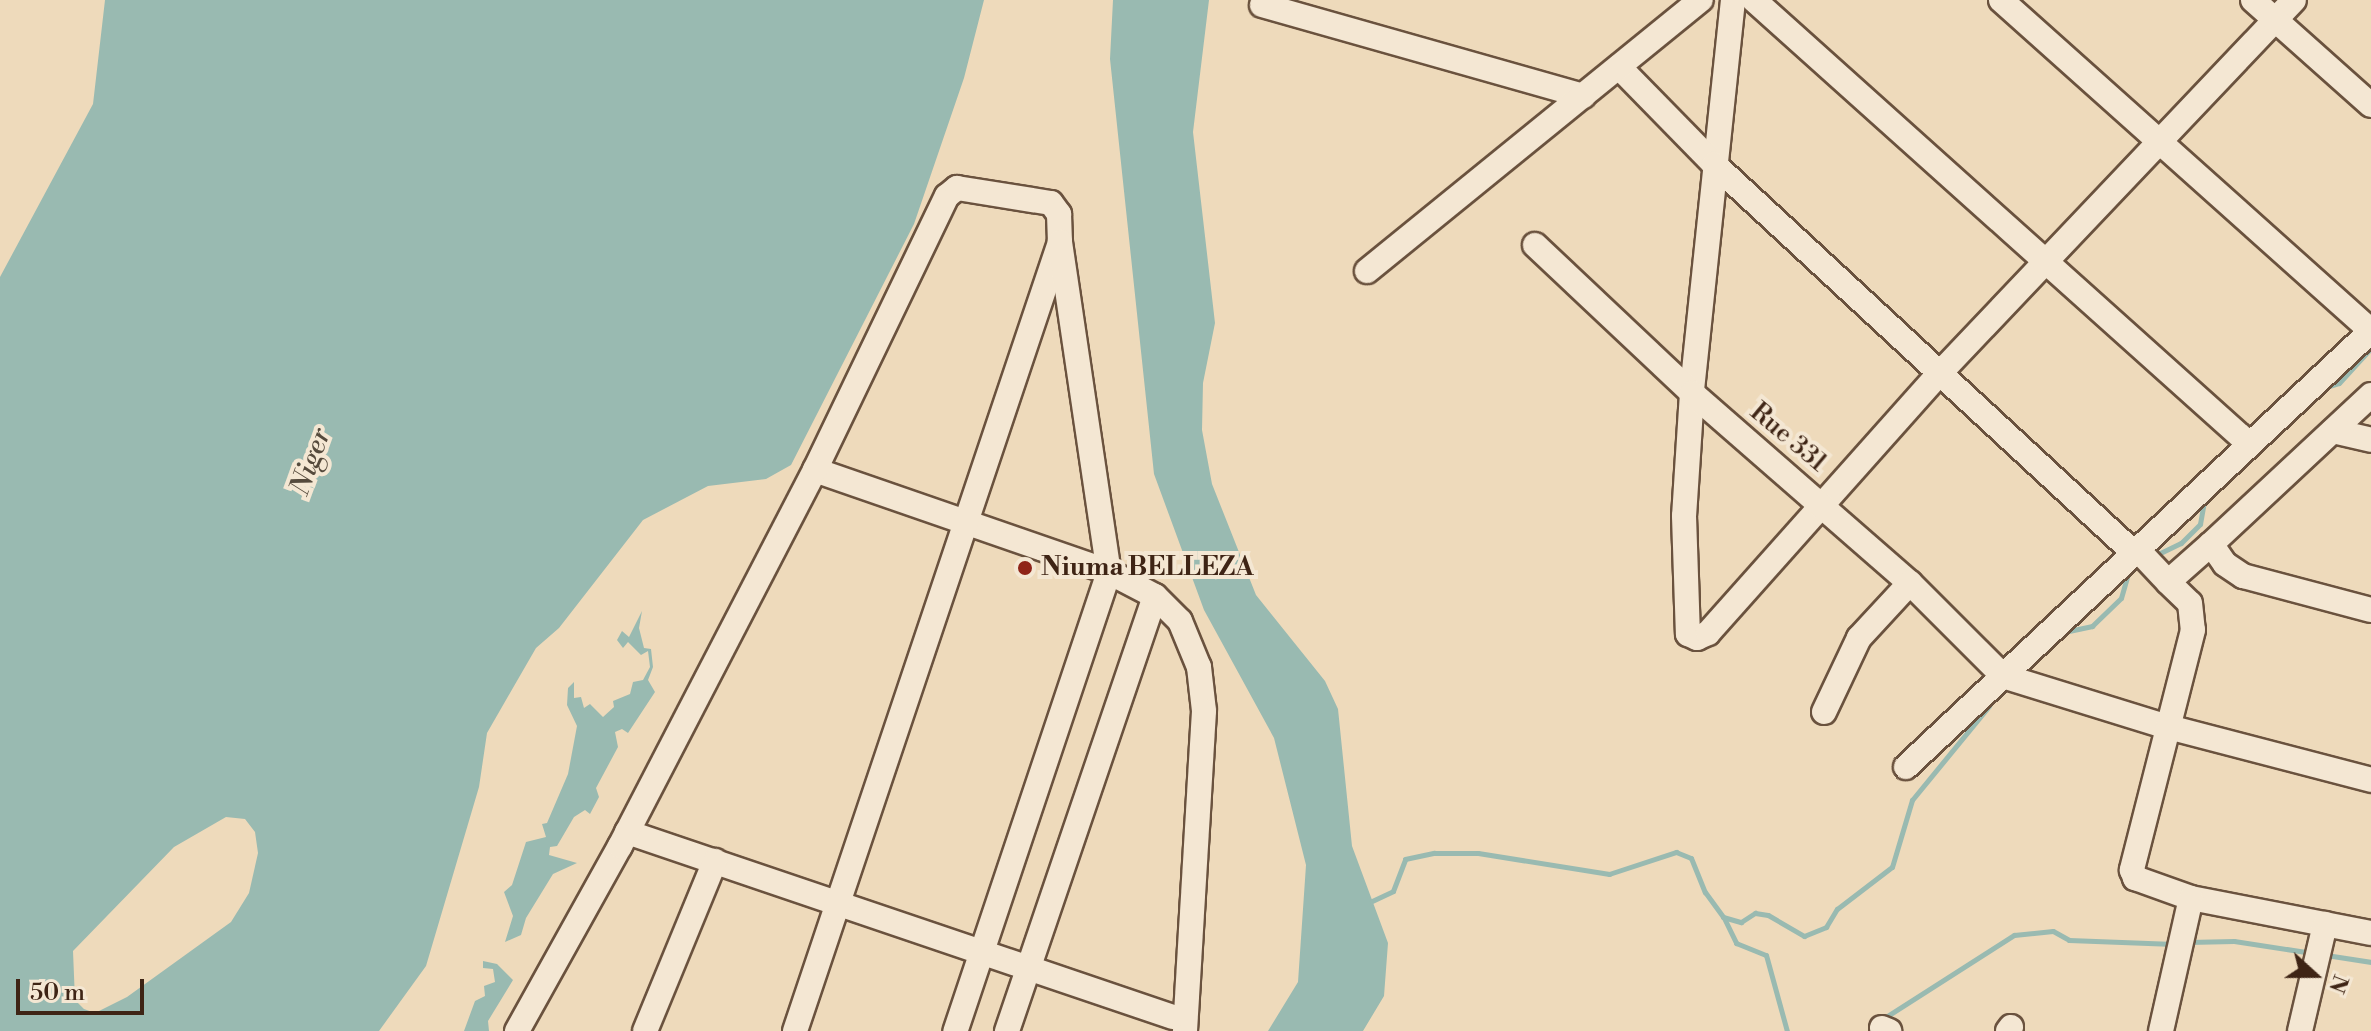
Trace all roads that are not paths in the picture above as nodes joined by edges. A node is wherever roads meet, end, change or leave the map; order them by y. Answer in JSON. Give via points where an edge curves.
{"nodes":[{"id":1,"x":1701,"y":0,"type":"edge"},
{"id":2,"x":1733,"y":0,"type":"edge"},
{"id":3,"x":1754,"y":0,"type":"edge"},
{"id":4,"x":2001,"y":0,"type":"edge"},
{"id":5,"x":2253,"y":0,"type":"edge"},
{"id":6,"x":2294,"y":0,"type":"edge"},
{"id":7,"x":1262,"y":5,"type":"dead end"},
{"id":8,"x":2275,"y":21,"type":"junction"},
{"id":9,"x":1619,"y":67,"type":"junction"},
{"id":10,"x":1583,"y":96,"type":"junction"},
{"id":11,"x":2371,"y":105,"type":"edge"},
{"id":12,"x":2159,"y":142,"type":"junction"},
{"id":13,"x":1714,"y":164,"type":"junction"},
{"id":14,"x":1060,"y":242,"type":"junction"},
{"id":15,"x":1535,"y":245,"type":"dead end"},
{"id":16,"x":2047,"y":258,"type":"junction"},
{"id":17,"x":1367,"y":271,"type":"dead end"},
{"id":18,"x":2371,"y":331,"type":"edge"},
{"id":19,"x":1940,"y":373,"type":"junction"},
{"id":20,"x":1692,"y":393,"type":"junction"},
{"id":21,"x":2371,"y":395,"type":"edge"},
{"id":22,"x":2333,"y":431,"type":"junction"},
{"id":23,"x":2371,"y":440,"type":"edge"},
{"id":24,"x":2247,"y":442,"type":"junction"},
{"id":25,"x":815,"y":470,"type":"junction"},
{"id":26,"x":1823,"y":504,"type":"junction"},
{"id":27,"x":964,"y":522,"type":"junction"},
{"id":28,"x":2211,"y":544,"type":"junction"},
{"id":29,"x":2135,"y":550,"type":"junction"},
{"id":30,"x":1109,"y":572,"type":"junction"},
{"id":31,"x":2168,"y":582,"type":"junction"},
{"id":32,"x":1910,"y":583,"type":"junction"},
{"id":33,"x":1155,"y":596,"type":"junction"},
{"id":34,"x":2371,"y":610,"type":"edge"},
{"id":35,"x":2015,"y":681,"type":"junction"},
{"id":36,"x":1824,"y":712,"type":"dead end"},
{"id":37,"x":2168,"y":727,"type":"junction"},
{"id":38,"x":1906,"y":767,"type":"dead end"},
{"id":39,"x":2371,"y":780,"type":"edge"},
{"id":40,"x":627,"y":832,"type":"junction"},
{"id":41,"x":715,"y":861,"type":"junction"},
{"id":42,"x":2191,"y":898,"type":"junction"},
{"id":43,"x":839,"y":904,"type":"junction"},
{"id":44,"x":2325,"y":924,"type":"junction"},
{"id":45,"x":2371,"y":933,"type":"edge"},
{"id":46,"x":981,"y":952,"type":"junction"},
{"id":47,"x":1028,"y":968,"type":"junction"},
{"id":48,"x":1175,"y":1026,"type":"edge"},
{"id":49,"x":517,"y":1031,"type":"edge"},
{"id":50,"x":645,"y":1031,"type":"edge"},
{"id":51,"x":795,"y":1031,"type":"edge"},
{"id":52,"x":955,"y":1031,"type":"edge"},
{"id":53,"x":1007,"y":1031,"type":"edge"},
{"id":54,"x":2161,"y":1031,"type":"edge"},
{"id":55,"x":2300,"y":1031,"type":"edge"}],
"edges":[{"from":1,"to":9,"type":"street"},
{"from":2,"to":13,"type":"street"},
{"from":3,"to":16,"type":"street"},
{"from":4,"to":12,"type":"street"},
{"from":5,"to":8,"type":"street"},
{"from":6,"to":8,"type":"street"},
{"from":7,"to":10,"type":"street"},
{"from":8,"to":11,"type":"street"},
{"from":8,"to":12,"type":"street"},
{"from":9,"to":10,"type":"street"},
{"from":9,"to":13,"type":"street"},
{"from":10,"to":17,"type":"street"},
{"from":12,"to":16,"type":"street"},
{"from":12,"to":18,"type":"street"},
{"from":13,"to":19,"type":"street"},
{"from":13,"to":20,"type":"street"},
{"from":14,"to":25,"type":"street","via":[[1059,214],[1051,203],[951,190]]},
{"from":14,"to":27,"type":"street"},
{"from":14,"to":30,"type":"street"},
{"from":15,"to":20,"type":"street","name":"Rue 331"},
{"from":16,"to":19,"type":"street"},
{"from":16,"to":24,"type":"street"},
{"from":18,"to":24,"type":"street"},
{"from":19,"to":26,"type":"street"},
{"from":19,"to":29,"type":"street"},
{"from":20,"to":26,"type":"street","name":"Rue 331"},
{"from":20,"to":26,"type":"street","via":[[1684,516],[1688,634],[1697,638],[1708,633]]},
{"from":21,"to":22,"type":"street"},
{"from":22,"to":23,"type":"street"},
{"from":22,"to":28,"type":"street"},
{"from":24,"to":29,"type":"street"},
{"from":25,"to":27,"type":"street"},
{"from":25,"to":40,"type":"street"},
{"from":26,"to":32,"type":"street","name":"Rue 331"},
{"from":27,"to":30,"type":"street"},
{"from":27,"to":43,"type":"street"},
{"from":28,"to":31,"type":"street"},
{"from":28,"to":34,"type":"street","via":[[2225,564],[2243,576]]},
{"from":29,"to":31,"type":"street"},
{"from":29,"to":35,"type":"street"},
{"from":30,"to":33,"type":"street"},
{"from":30,"to":46,"type":"street"},
{"from":31,"to":37,"type":"street","via":[[2190,603],[2193,630]]},
{"from":32,"to":35,"type":"street","name":"Rue 331"},
{"from":32,"to":36,"type":"street","via":[[1859,638]]},
{"from":33,"to":47,"type":"street"},
{"from":33,"to":48,"type":"street","via":[[1180,621],[1199,667],[1204,711],[1192,957]]},
{"from":35,"to":37,"type":"street"},
{"from":35,"to":38,"type":"street"},
{"from":37,"to":39,"type":"street"},
{"from":37,"to":42,"type":"street","via":[[2132,870],[2141,885]]},
{"from":40,"to":41,"type":"street"},
{"from":40,"to":49,"type":"street"},
{"from":41,"to":43,"type":"street"},
{"from":41,"to":50,"type":"street"},
{"from":42,"to":44,"type":"street"},
{"from":42,"to":54,"type":"street"},
{"from":43,"to":46,"type":"street"},
{"from":43,"to":51,"type":"street"},
{"from":44,"to":45,"type":"street"},
{"from":44,"to":55,"type":"street"},
{"from":46,"to":47,"type":"street"},
{"from":46,"to":52,"type":"street"},
{"from":47,"to":48,"type":"street"},
{"from":47,"to":53,"type":"street"}]}
